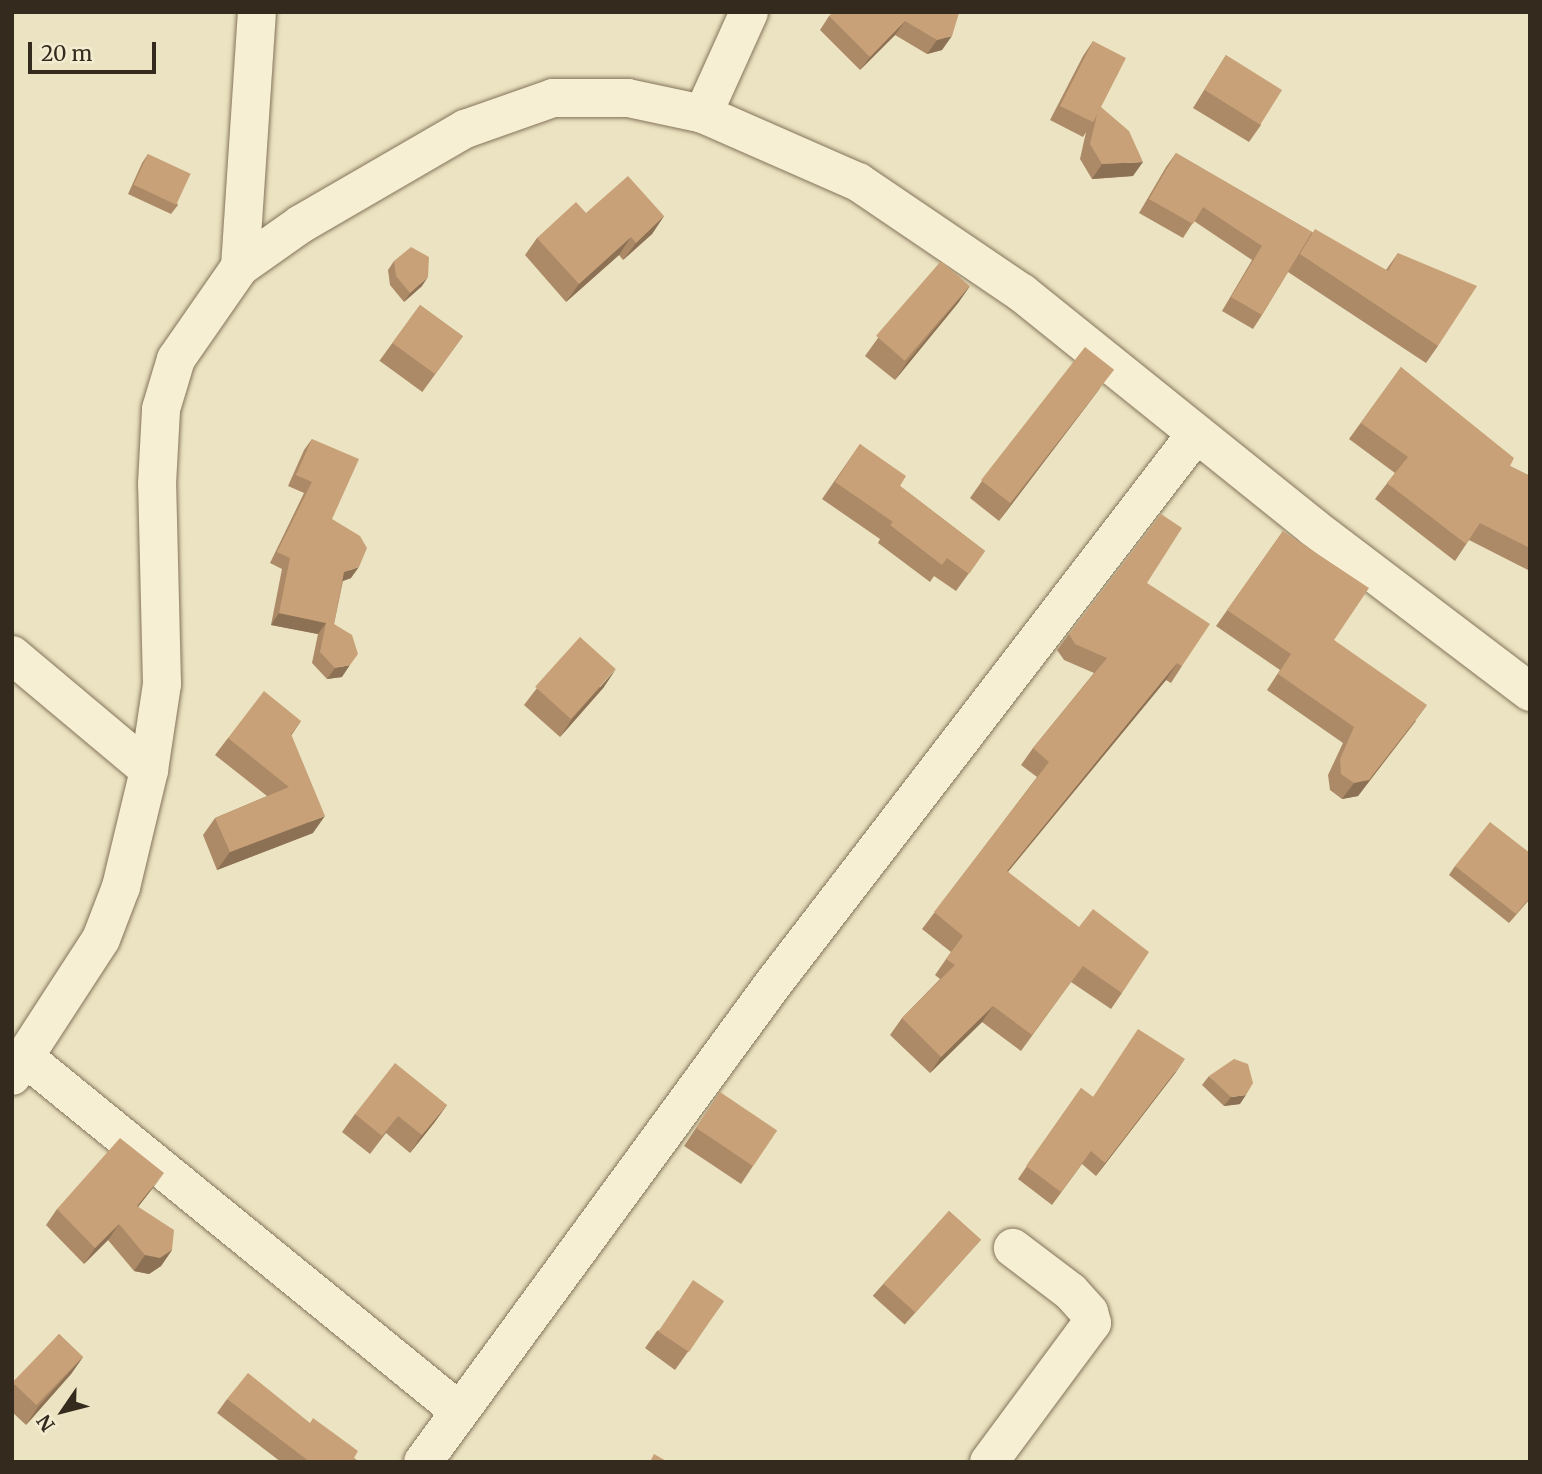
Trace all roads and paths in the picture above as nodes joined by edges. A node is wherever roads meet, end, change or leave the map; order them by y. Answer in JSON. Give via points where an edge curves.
{"nodes":[{"id":1,"x":257,"y":12,"type":"edge"},
{"id":2,"x":750,"y":12,"type":"edge"},
{"id":3,"x":703,"y":114,"type":"junction"},
{"id":4,"x":240,"y":267,"type":"junction"},
{"id":5,"x":1196,"y":434,"type":"junction"},
{"id":6,"x":12,"y":655,"type":"edge"},
{"id":7,"x":1530,"y":692,"type":"edge"},
{"id":8,"x":149,"y":770,"type":"junction"},
{"id":9,"x":20,"y":1068,"type":"edge"},
{"id":10,"x":1013,"y":1248,"type":"dead end"},
{"id":11,"x":458,"y":1410,"type":"junction"},
{"id":12,"x":423,"y":1462,"type":"edge"},
{"id":13,"x":989,"y":1462,"type":"edge"}],
"edges":[{"from":1,"to":4,"type":"street"},
{"from":2,"to":3,"type":"street"},
{"from":3,"to":4,"type":"street","via":[[628,98],[553,98],[466,129],[301,224]]},
{"from":3,"to":5,"type":"street","via":[[858,182],[1022,293]]},
{"from":4,"to":8,"type":"street","via":[[176,359],[161,409],[157,484],[162,684]]},
{"from":5,"to":7,"type":"street"},
{"from":5,"to":11,"type":"street","via":[[773,984]]},
{"from":6,"to":8,"type":"street"},
{"from":8,"to":9,"type":"street","via":[[121,887],[101,939]]},
{"from":9,"to":11,"type":"street"},
{"from":10,"to":13,"type":"street","via":[[1071,1292],[1089,1312],[1092,1323]]},
{"from":11,"to":12,"type":"street"}]}
